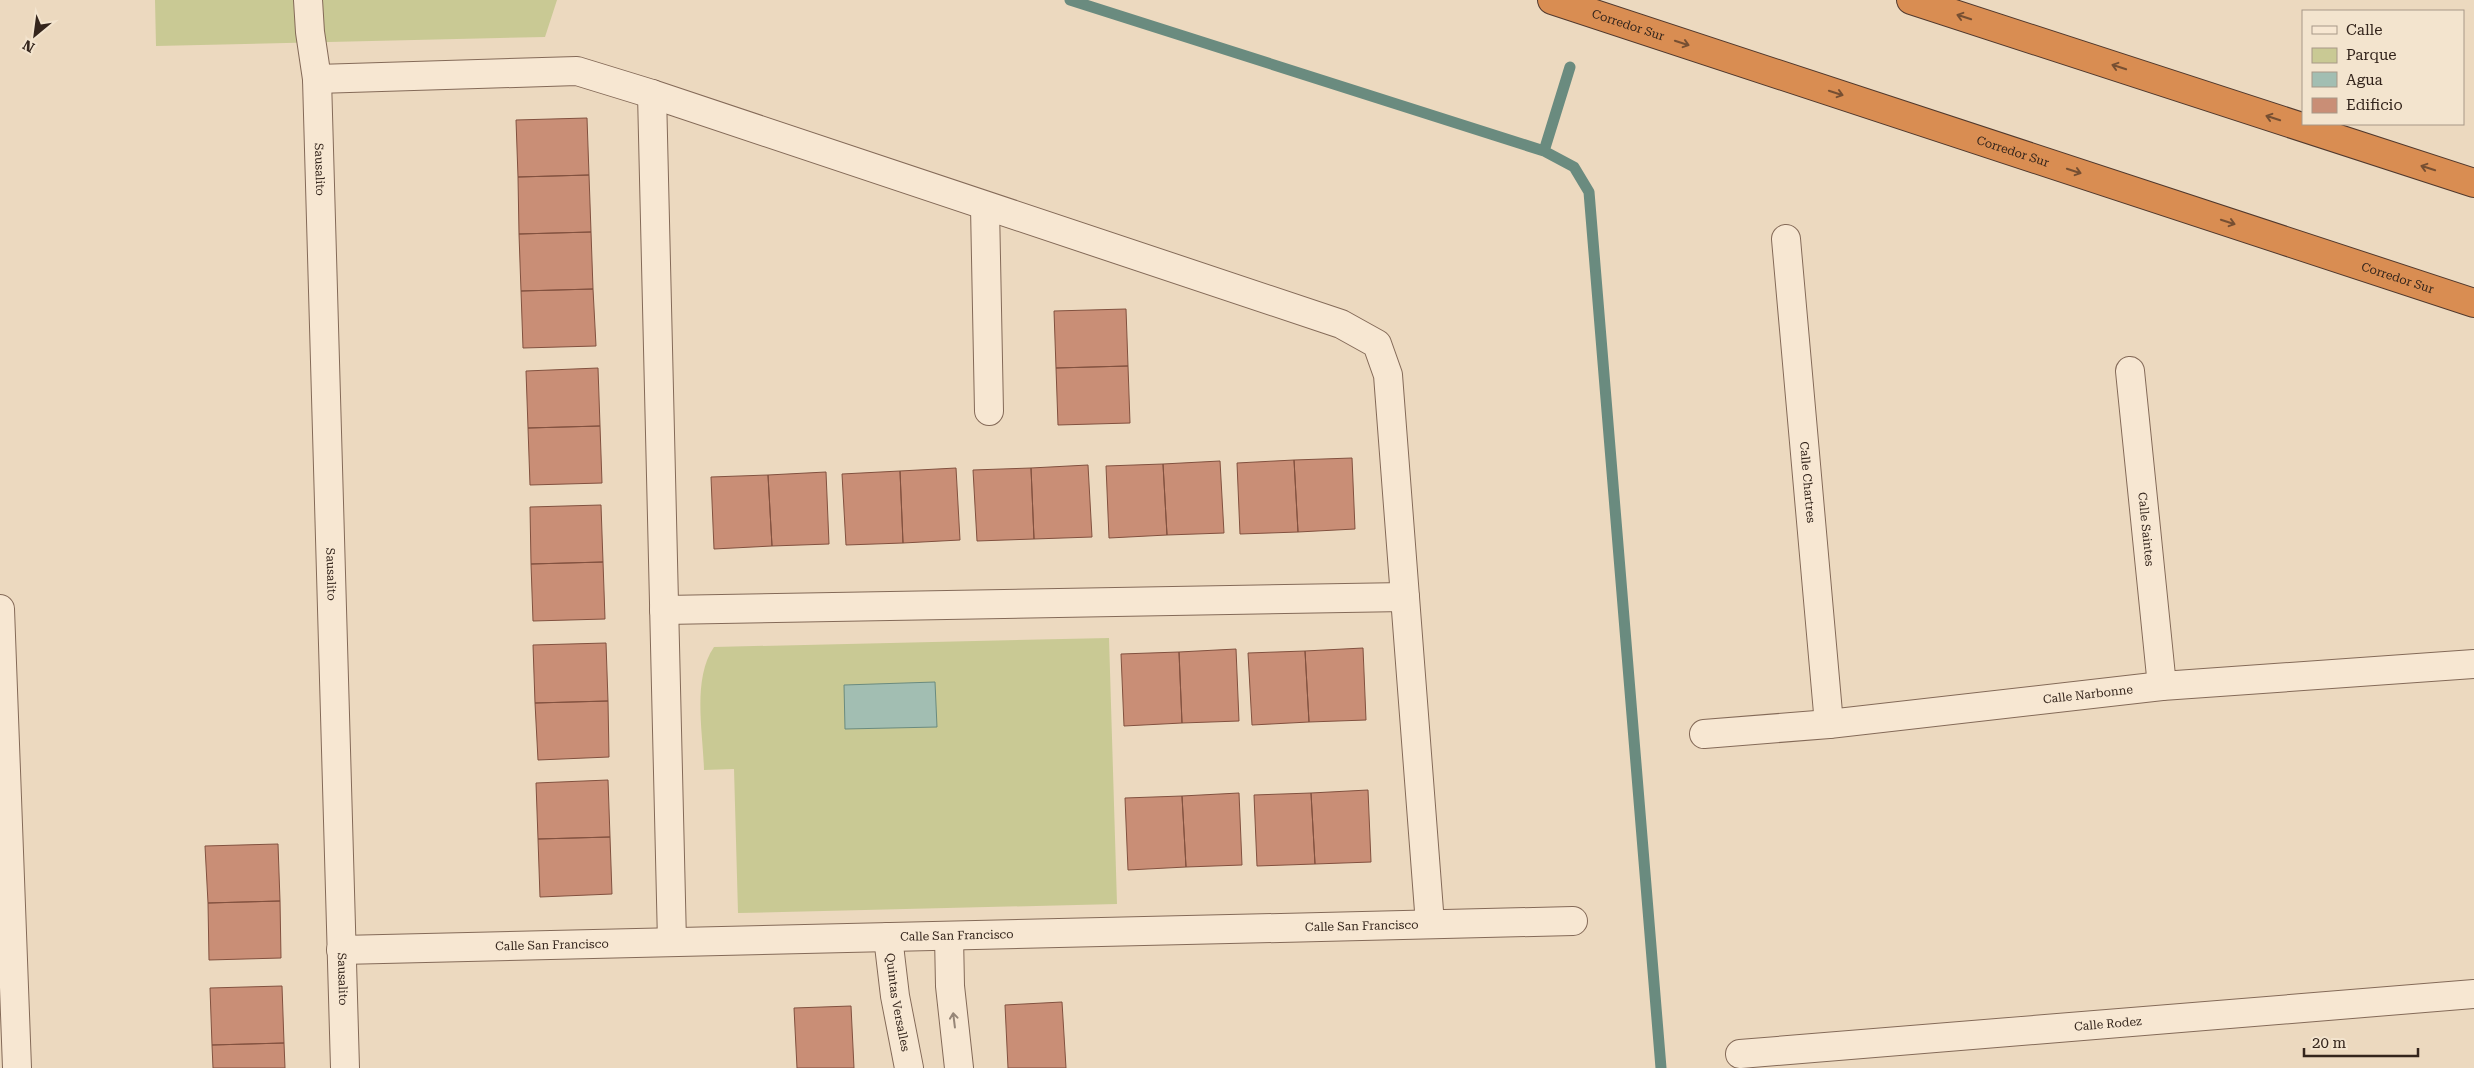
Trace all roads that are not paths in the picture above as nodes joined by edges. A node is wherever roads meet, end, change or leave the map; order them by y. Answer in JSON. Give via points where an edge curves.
{"nodes":[{"id":1,"x":308,"y":0,"type":"edge"},
{"id":2,"x":1552,"y":0,"type":"edge"},
{"id":3,"x":1912,"y":0,"type":"edge"},
{"id":4,"x":318,"y":79,"type":"junction"},
{"id":5,"x":652,"y":94,"type":"junction"},
{"id":6,"x":2474,"y":183,"type":"edge"},
{"id":7,"x":985,"y":206,"type":"junction"},
{"id":8,"x":1786,"y":239,"type":"dead end"},
{"id":9,"x":2474,"y":303,"type":"edge"},
{"id":10,"x":2130,"y":371,"type":"dead end"},
{"id":11,"x":989,"y":411,"type":"dead end"},
{"id":12,"x":1405,"y":597,"type":"junction"},
{"id":13,"x":0,"y":609,"type":"edge"},
{"id":14,"x":664,"y":610,"type":"junction"},
{"id":15,"x":0,"y":616,"type":"edge"},
{"id":16,"x":2474,"y":664,"type":"edge"},
{"id":17,"x":2162,"y":686,"type":"junction"},
{"id":18,"x":1829,"y":724,"type":"junction"},
{"id":19,"x":1704,"y":734,"type":"dead end"},
{"id":20,"x":1573,"y":921,"type":"dead end"},
{"id":21,"x":1430,"y":924,"type":"junction"},
{"id":22,"x":949,"y":936,"type":"junction"},
{"id":23,"x":888,"y":937,"type":"junction"},
{"id":24,"x":672,"y":942,"type":"junction"},
{"id":25,"x":7,"y":950,"type":"edge"},
{"id":26,"x":342,"y":950,"type":"junction"},
{"id":27,"x":2474,"y":994,"type":"edge"},
{"id":28,"x":1740,"y":1054,"type":"dead end"},
{"id":29,"x":17,"y":1068,"type":"edge"},
{"id":30,"x":344,"y":1068,"type":"edge"},
{"id":31,"x":909,"y":1068,"type":"edge"},
{"id":32,"x":959,"y":1068,"type":"edge"}],
"edges":[{"from":1,"to":4,"type":"street","name":"Sausalito"},
{"from":2,"to":9,"type":"highway","name":"Corredor Sur","one_way":true},
{"from":6,"to":3,"type":"highway","one_way":true},
{"from":4,"to":5,"type":"street","via":[[577,72]]},
{"from":4,"to":26,"type":"street","name":"Sausalito"},
{"from":5,"to":7,"type":"street"},
{"from":5,"to":14,"type":"street"},
{"from":7,"to":11,"type":"street"},
{"from":7,"to":12,"type":"street","via":[[1341,324],[1377,344],[1388,375]]},
{"from":8,"to":18,"type":"street","name":"Calle Chartres"},
{"from":10,"to":17,"type":"street","name":"Calle Saintes"},
{"from":12,"to":14,"type":"street"},
{"from":12,"to":21,"type":"street"},
{"from":13,"to":15,"type":"street"},
{"from":14,"to":24,"type":"street"},
{"from":15,"to":25,"type":"street"},
{"from":16,"to":17,"type":"street","name":"Calle Narbonne"},
{"from":17,"to":18,"type":"street","name":"Calle Narbonne"},
{"from":18,"to":19,"type":"street","name":"Calle Narbonne"},
{"from":20,"to":21,"type":"street","name":"Calle San Francisco"},
{"from":21,"to":22,"type":"street","name":"Calle San Francisco"},
{"from":22,"to":23,"type":"street","name":"Calle San Francisco"},
{"from":32,"to":22,"type":"street","one_way":true,"via":[[950,986]]},
{"from":23,"to":24,"type":"street","name":"Calle San Francisco"},
{"from":23,"to":31,"type":"street","name":"Quintas Versalles"},
{"from":24,"to":26,"type":"street","name":"Calle San Francisco"},
{"from":25,"to":29,"type":"street"},
{"from":26,"to":30,"type":"street","name":"Sausalito"},
{"from":27,"to":28,"type":"street","name":"Calle Rodez"}]}
